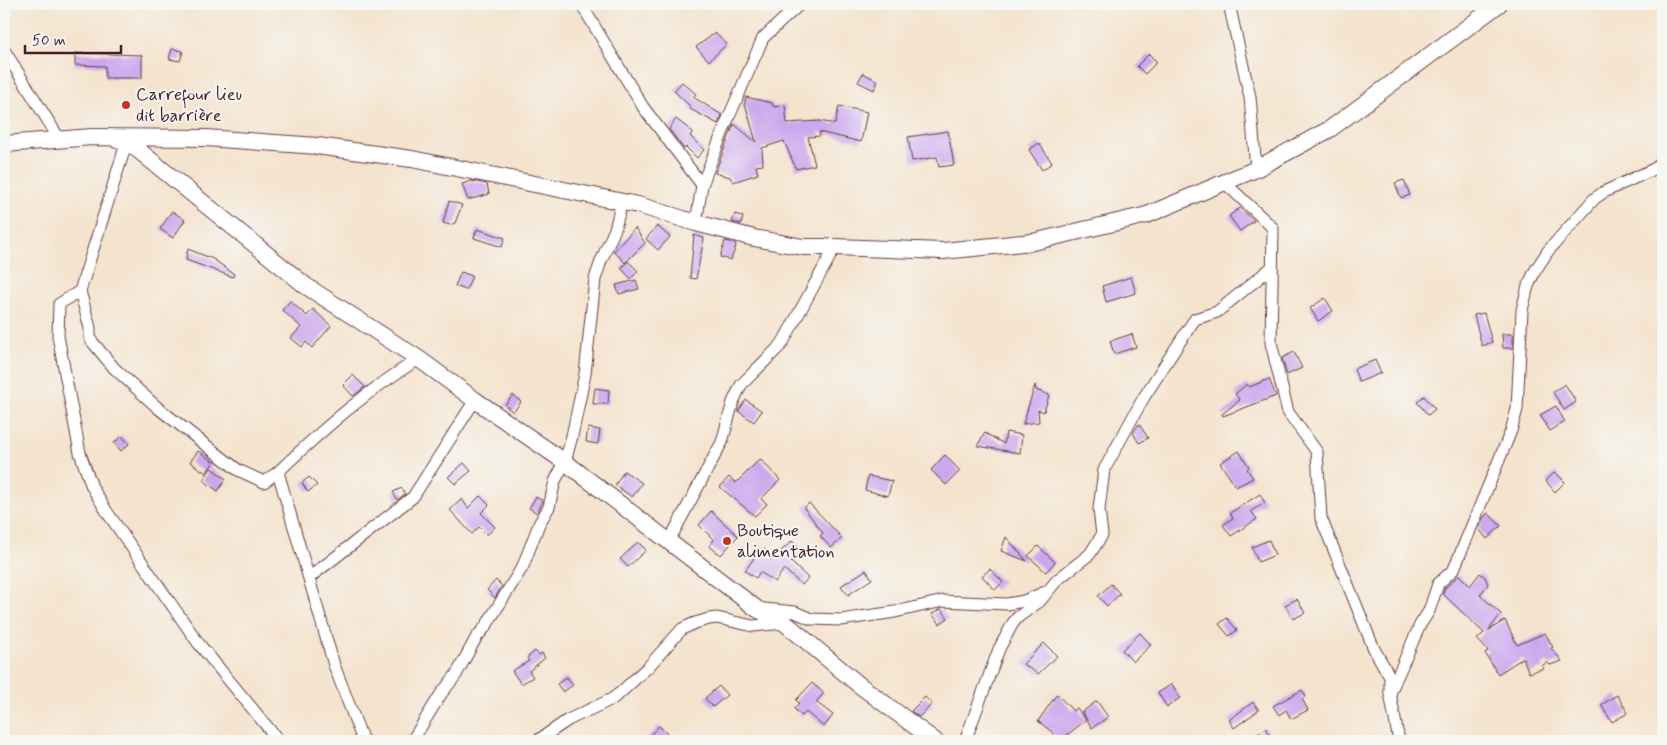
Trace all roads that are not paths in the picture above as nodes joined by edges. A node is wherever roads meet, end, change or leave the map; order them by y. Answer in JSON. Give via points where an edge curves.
{"nodes":[{"id":1,"x":581,"y":4,"type":"edge"},
{"id":2,"x":800,"y":4,"type":"edge"},
{"id":3,"x":1229,"y":4,"type":"edge"},
{"id":4,"x":1499,"y":4,"type":"edge"},
{"id":5,"x":4,"y":50,"type":"edge"},
{"id":6,"x":92,"y":137,"type":"junction"},
{"id":7,"x":60,"y":140,"type":"junction"},
{"id":8,"x":127,"y":142,"type":"junction"},
{"id":9,"x":4,"y":144,"type":"edge"},
{"id":10,"x":1663,"y":160,"type":"edge"},
{"id":11,"x":1256,"y":169,"type":"junction"},
{"id":12,"x":1225,"y":183,"type":"junction"},
{"id":13,"x":702,"y":185,"type":"junction"},
{"id":14,"x":638,"y":205,"type":"junction"},
{"id":15,"x":696,"y":223,"type":"junction"},
{"id":16,"x":835,"y":247,"type":"junction"},
{"id":17,"x":1271,"y":268,"type":"junction"},
{"id":18,"x":80,"y":291,"type":"junction"},
{"id":19,"x":419,"y":359,"type":"junction"},
{"id":20,"x":475,"y":400,"type":"junction"},
{"id":21,"x":565,"y":462,"type":"junction"},
{"id":22,"x":278,"y":472,"type":"junction"},
{"id":23,"x":672,"y":544,"type":"junction"},
{"id":24,"x":310,"y":577,"type":"junction"},
{"id":25,"x":1050,"y":589,"type":"junction"},
{"id":26,"x":757,"y":609,"type":"junction"},
{"id":27,"x":785,"y":623,"type":"junction"},
{"id":28,"x":1390,"y":693,"type":"junction"},
{"id":29,"x":279,"y":741,"type":"edge"},
{"id":30,"x":363,"y":741,"type":"edge"},
{"id":31,"x":412,"y":741,"type":"edge"},
{"id":32,"x":538,"y":741,"type":"edge"},
{"id":33,"x":935,"y":741,"type":"edge"},
{"id":34,"x":965,"y":741,"type":"edge"},
{"id":35,"x":1399,"y":741,"type":"edge"}],
"edges":[{"from":1,"to":13,"type":"street","via":[[643,107]]},
{"from":2,"to":13,"type":"street","via":[[763,38]]},
{"from":3,"to":11,"type":"street","via":[[1250,96]]},
{"from":4,"to":11,"type":"main road","via":[[1330,129]]},
{"from":5,"to":7,"type":"street"},
{"from":6,"to":7,"type":"main road"},
{"from":6,"to":8,"type":"main road"},
{"from":6,"to":14,"type":"main road","via":[[206,138],[317,146],[412,159]]},
{"from":7,"to":9,"type":"main road"},
{"from":8,"to":18,"type":"street"},
{"from":8,"to":19,"type":"main road","via":[[306,286]]},
{"from":10,"to":28,"type":"street","via":[[1656,168],[1594,199],[1548,250],[1535,271],[1522,310],[1517,409],[1511,431],[1454,569],[1438,584],[1429,611]]},
{"from":11,"to":12,"type":"main road"},
{"from":12,"to":16,"type":"main road","via":[[1146,215],[1033,242],[943,251]]},
{"from":12,"to":17,"type":"street","via":[[1273,228]]},
{"from":13,"to":15,"type":"street"},
{"from":14,"to":15,"type":"main road"},
{"from":14,"to":21,"type":"street","via":[[621,205],[595,279],[585,374]]},
{"from":15,"to":16,"type":"main road","via":[[803,247]]},
{"from":16,"to":23,"type":"street","via":[[782,344],[741,385],[722,442]]},
{"from":17,"to":25,"type":"street","via":[[1217,312],[1195,319],[1180,340],[1104,470],[1099,508],[1102,535],[1090,554]]},
{"from":17,"to":28,"type":"street","via":[[1271,342],[1288,412],[1317,452],[1321,518],[1374,649],[1390,677]]},
{"from":18,"to":22,"type":"street","via":[[90,339],[121,375],[238,470],[264,482]]},
{"from":18,"to":29,"type":"street","via":[[59,304],[58,336],[80,453],[92,486],[199,644]]},
{"from":19,"to":20,"type":"main road"},
{"from":19,"to":22,"type":"street","via":[[326,427]]},
{"from":20,"to":21,"type":"main road"},
{"from":20,"to":24,"type":"street","via":[[413,496]]},
{"from":21,"to":23,"type":"main road"},
{"from":21,"to":31,"type":"street","via":[[523,566]]},
{"from":22,"to":24,"type":"street"},
{"from":23,"to":26,"type":"main road"},
{"from":24,"to":30,"type":"street","via":[[334,665]]},
{"from":25,"to":26,"type":"street","via":[[1016,603],[943,601],[841,620],[811,619],[795,612]]},
{"from":25,"to":34,"type":"street","via":[[1013,623],[999,649]]},
{"from":26,"to":27,"type":"main road"},
{"from":27,"to":32,"type":"street","via":[[752,626],[717,618],[682,629],[620,693],[568,720]]},
{"from":27,"to":33,"type":"main road","via":[[858,684]]},
{"from":28,"to":35,"type":"street"}]}
